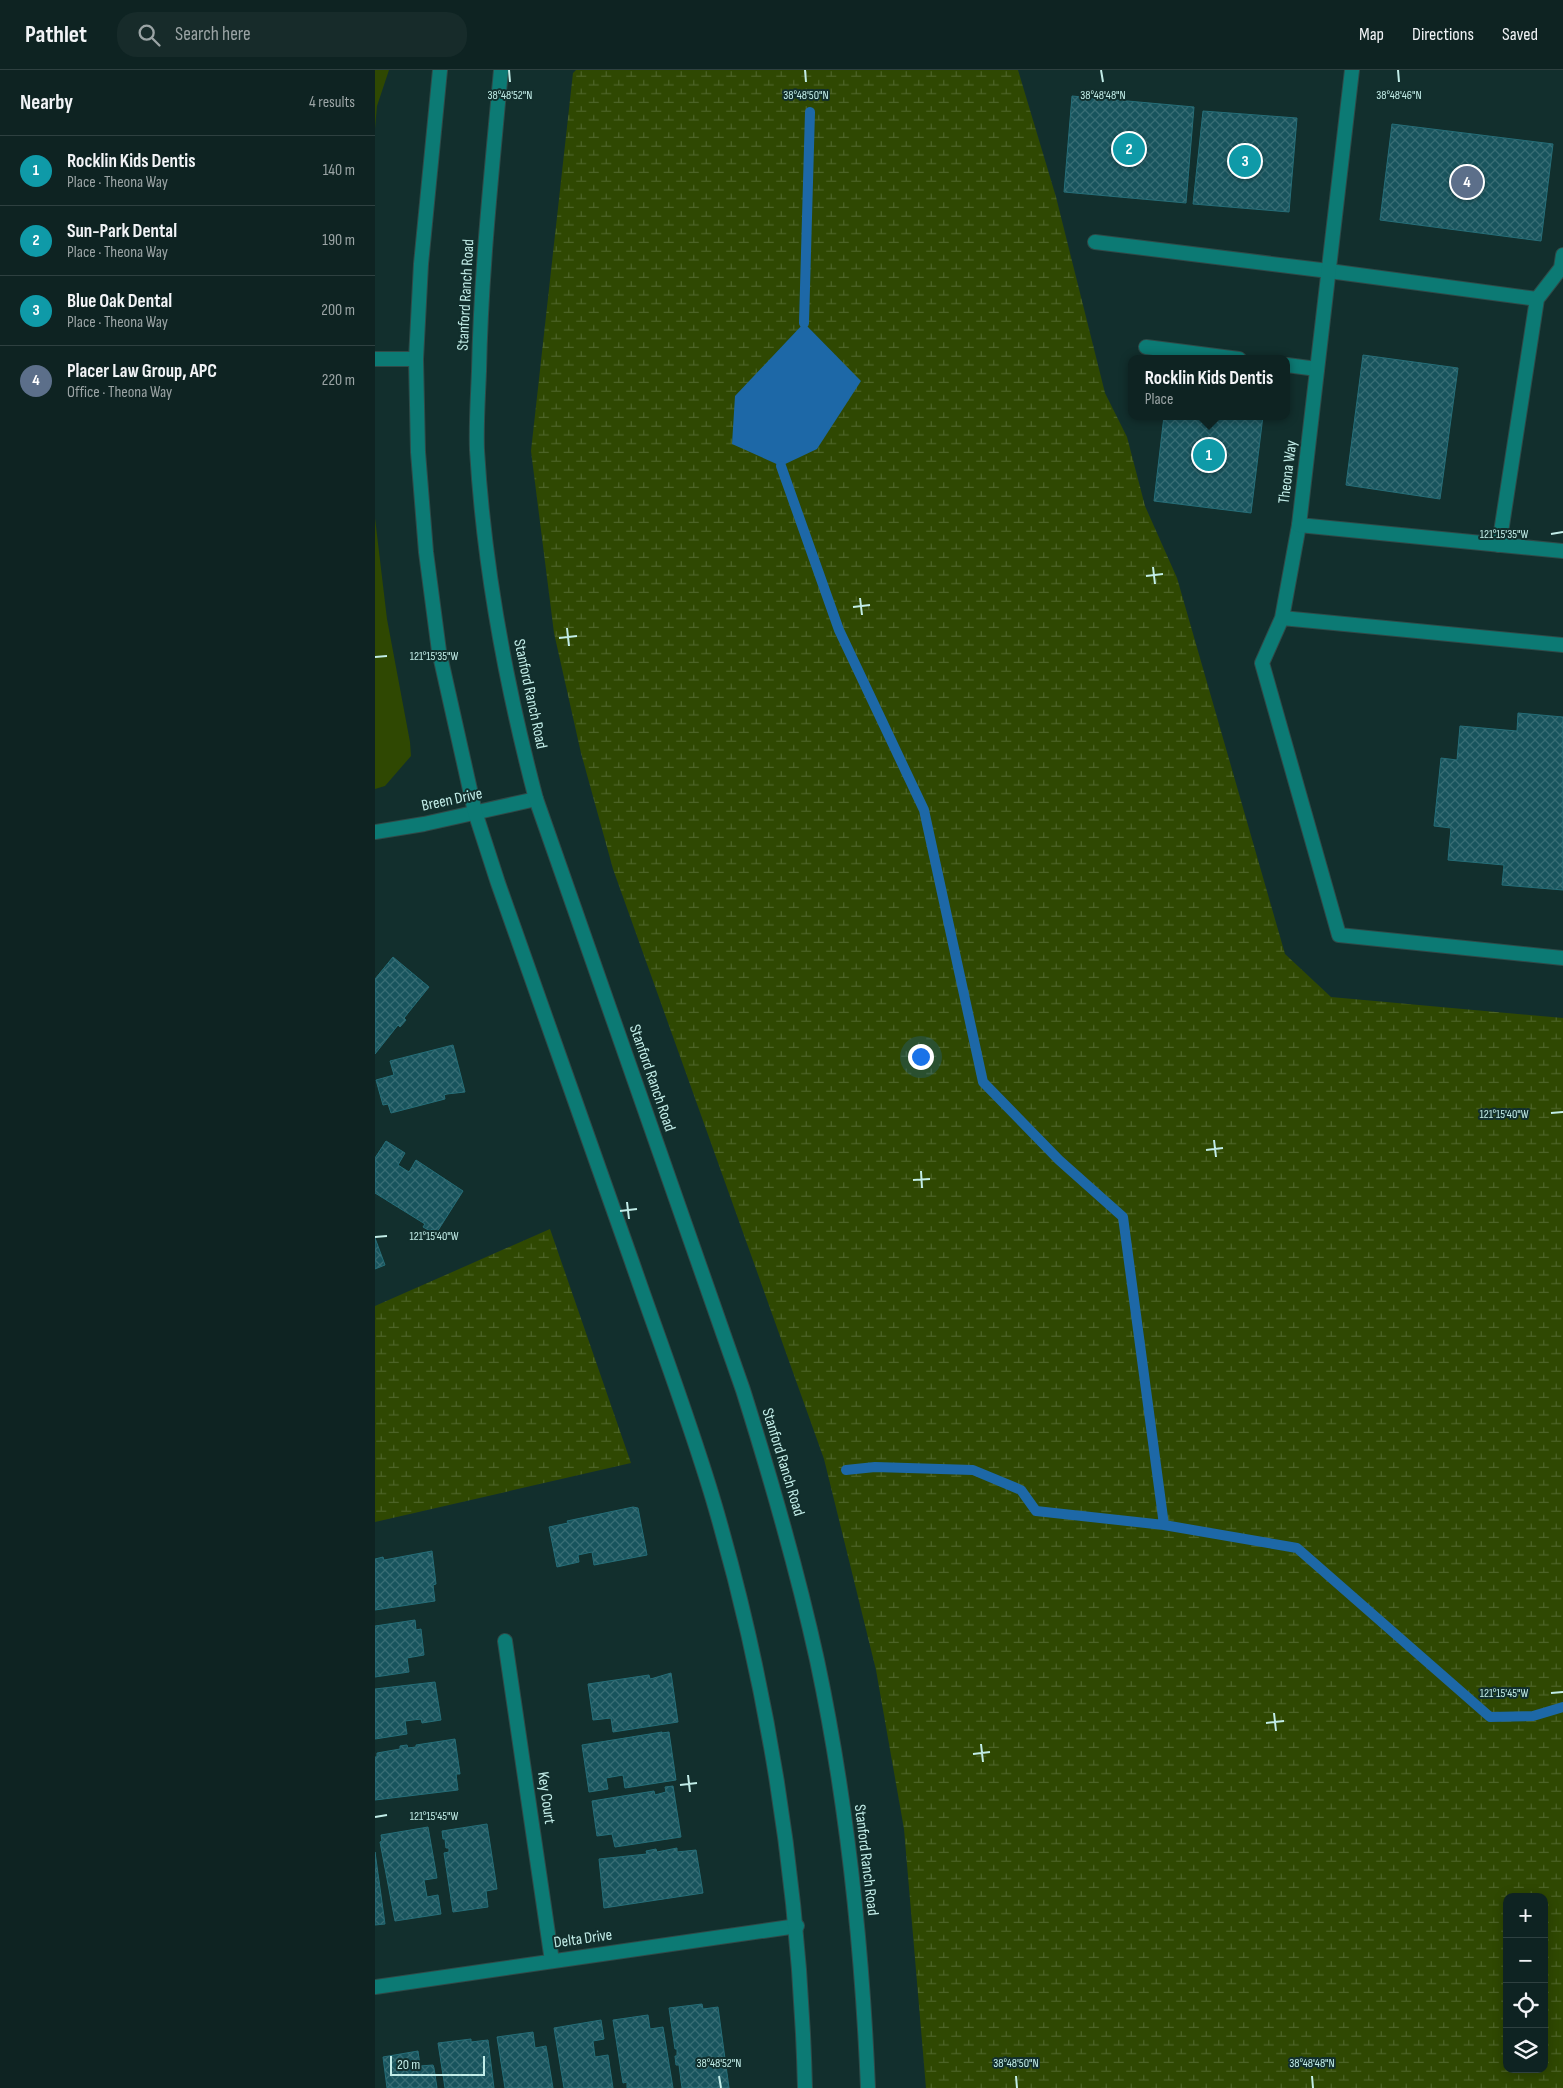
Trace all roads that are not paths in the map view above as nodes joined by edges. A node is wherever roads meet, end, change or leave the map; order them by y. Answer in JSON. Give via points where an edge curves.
{"nodes":[{"id":1,"x":440,"y":70,"type":"edge"},
{"id":2,"x":501,"y":70,"type":"edge"},
{"id":3,"x":1352,"y":70,"type":"edge"},
{"id":4,"x":1095,"y":242,"type":"dead end"},
{"id":5,"x":1563,"y":255,"type":"edge"},
{"id":6,"x":1329,"y":271,"type":"junction"},
{"id":7,"x":1537,"y":299,"type":"junction"},
{"id":8,"x":1146,"y":347,"type":"dead end"},
{"id":9,"x":1208,"y":355,"type":"edge"},
{"id":10,"x":375,"y":359,"type":"edge"},
{"id":11,"x":416,"y":359,"type":"junction"},
{"id":12,"x":1290,"y":365,"type":"edge"},
{"id":13,"x":1317,"y":369,"type":"junction"},
{"id":14,"x":1299,"y":525,"type":"junction"},
{"id":15,"x":1499,"y":545,"type":"junction"},
{"id":16,"x":1563,"y":551,"type":"edge"},
{"id":17,"x":1282,"y":618,"type":"junction"},
{"id":18,"x":1563,"y":645,"type":"edge"},
{"id":19,"x":536,"y":799,"type":"junction"},
{"id":20,"x":475,"y":812,"type":"junction"},
{"id":21,"x":375,"y":832,"type":"edge"},
{"id":22,"x":1563,"y":958,"type":"edge"},
{"id":23,"x":505,"y":1641,"type":"dead end"},
{"id":24,"x":797,"y":1926,"type":"junction"},
{"id":25,"x":552,"y":1961,"type":"junction"},
{"id":26,"x":375,"y":1987,"type":"edge"},
{"id":27,"x":805,"y":2088,"type":"edge"},
{"id":28,"x":868,"y":2088,"type":"edge"}],
"edges":[{"from":1,"to":11,"type":"main road","via":[[421,264]]},
{"from":2,"to":19,"type":"main road","name":"Stanford Ranch Road","via":[[484,264],[477,449],[486,549],[499,638]]},
{"from":3,"to":6,"type":"main road","name":"Theona Way"},
{"from":4,"to":6,"type":"main road"},
{"from":5,"to":7,"type":"main road","via":[[1561,268]]},
{"from":6,"to":7,"type":"main road"},
{"from":6,"to":13,"type":"main road","name":"Theona Way"},
{"from":7,"to":15,"type":"main road"},
{"from":8,"to":9,"type":"main road"},
{"from":10,"to":11,"type":"main road"},
{"from":11,"to":20,"type":"main road","via":[[425,552],[439,650]]},
{"from":12,"to":13,"type":"main road"},
{"from":13,"to":14,"type":"main road","name":"Theona Way"},
{"from":14,"to":15,"type":"main road","name":"Theona Way"},
{"from":14,"to":17,"type":"main road"},
{"from":15,"to":16,"type":"main road","name":"Theona Way"},
{"from":17,"to":18,"type":"main road"},
{"from":17,"to":22,"type":"main road","via":[[1262,663],[1339,935]]},
{"from":19,"to":20,"type":"main road","name":"Breen Drive"},
{"from":19,"to":28,"type":"main road","name":"Stanford Ranch Road","via":[[743,1390],[798,1580],[817,1660],[845,1824],[865,2009]]},
{"from":20,"to":21,"type":"main road","name":"Breen Drive"},
{"from":20,"to":24,"type":"main road","via":[[715,1506],[767,1729]]},
{"from":23,"to":25,"type":"main road","name":"Key Court"},
{"from":24,"to":25,"type":"main road","name":"Delta Drive"},
{"from":24,"to":27,"type":"main road"},
{"from":25,"to":26,"type":"main road","name":"Delta Drive"}]}
